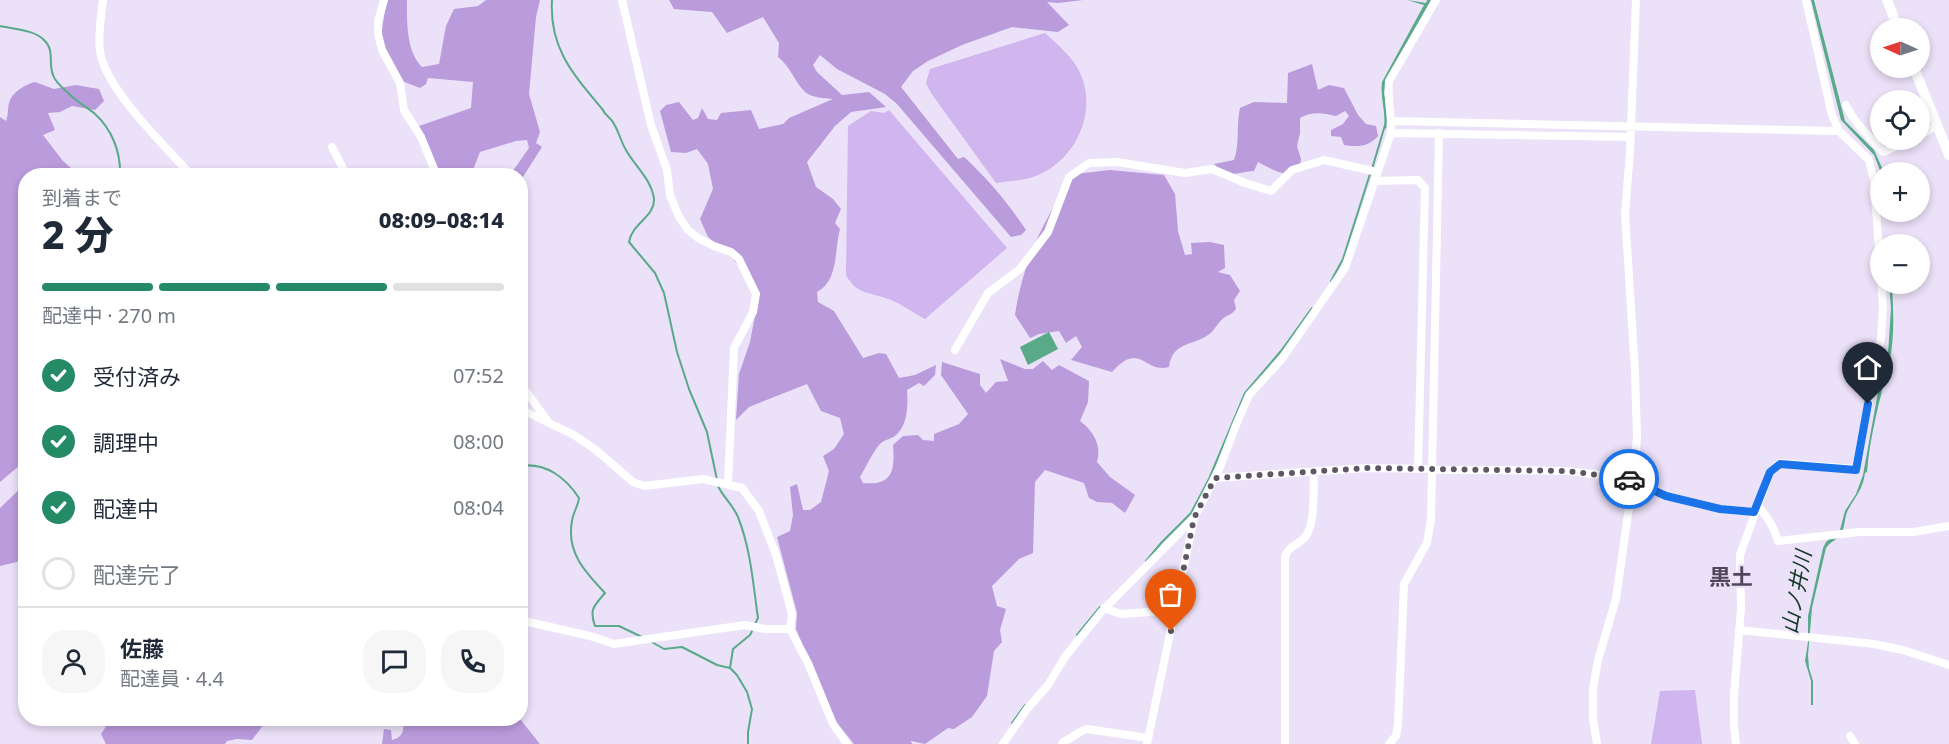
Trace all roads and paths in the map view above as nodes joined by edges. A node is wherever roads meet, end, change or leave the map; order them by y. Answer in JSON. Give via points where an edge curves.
{"nodes":[{"id":1,"x":103,"y":0,"type":"edge"},
{"id":2,"x":384,"y":0,"type":"edge"},
{"id":3,"x":622,"y":0,"type":"edge"},
{"id":4,"x":1436,"y":0,"type":"edge"},
{"id":5,"x":1636,"y":0,"type":"edge"},
{"id":6,"x":1806,"y":0,"type":"edge"},
{"id":7,"x":1887,"y":0,"type":"edge"},
{"id":8,"x":1894,"y":18,"type":"edge"},
{"id":9,"x":1918,"y":78,"type":"edge"},
{"id":10,"x":1846,"y":105,"type":"dead end"},
{"id":11,"x":1392,"y":121,"type":"junction"},
{"id":12,"x":1937,"y":126,"type":"junction"},
{"id":13,"x":1631,"y":127,"type":"junction"},
{"id":14,"x":1847,"y":129,"type":"junction"},
{"id":15,"x":1930,"y":130,"type":"edge"},
{"id":16,"x":1391,"y":133,"type":"junction"},
{"id":17,"x":1439,"y":134,"type":"junction"},
{"id":18,"x":1870,"y":136,"type":"edge"},
{"id":19,"x":1630,"y":137,"type":"junction"},
{"id":20,"x":332,"y":147,"type":"dead end"},
{"id":21,"x":1949,"y":155,"type":"edge"},
{"id":22,"x":185,"y":168,"type":"edge"},
{"id":23,"x":342,"y":168,"type":"edge"},
{"id":24,"x":434,"y":168,"type":"edge"},
{"id":25,"x":1377,"y":172,"type":"junction"},
{"id":26,"x":1374,"y":181,"type":"junction"},
{"id":27,"x":955,"y":350,"type":"dead end"},
{"id":28,"x":528,"y":394,"type":"edge"},
{"id":29,"x":528,"y":412,"type":"edge"},
{"id":30,"x":548,"y":421,"type":"junction"},
{"id":31,"x":1418,"y":469,"type":"junction"},
{"id":32,"x":1431,"y":469,"type":"junction"},
{"id":33,"x":1314,"y":471,"type":"junction"},
{"id":34,"x":1215,"y":478,"type":"junction"},
{"id":35,"x":1633,"y":479,"type":"junction"},
{"id":36,"x":728,"y":483,"type":"junction"},
{"id":37,"x":1756,"y":508,"type":"junction"},
{"id":38,"x":1194,"y":518,"type":"junction"},
{"id":39,"x":1949,"y":526,"type":"edge"},
{"id":40,"x":1104,"y":608,"type":"junction"},
{"id":41,"x":1175,"y":610,"type":"junction"},
{"id":42,"x":528,"y":622,"type":"edge"},
{"id":43,"x":790,"y":628,"type":"junction"},
{"id":44,"x":1740,"y":630,"type":"junction"},
{"id":45,"x":1949,"y":665,"type":"edge"},
{"id":46,"x":1148,"y":741,"type":"edge"},
{"id":47,"x":847,"y":744,"type":"edge"},
{"id":48,"x":1003,"y":744,"type":"edge"},
{"id":49,"x":1062,"y":744,"type":"edge"},
{"id":50,"x":1285,"y":744,"type":"edge"},
{"id":51,"x":1389,"y":744,"type":"edge"},
{"id":52,"x":1597,"y":744,"type":"edge"},
{"id":53,"x":1736,"y":744,"type":"edge"}],
"edges":[{"from":1,"to":22,"type":"street","via":[[100,51],[107,75]]},
{"from":2,"to":24,"type":"street","via":[[378,21],[382,50],[400,83],[404,110]]},
{"from":3,"to":36,"type":"street","via":[[651,125],[679,217],[698,238],[739,259],[756,294],[753,312],[734,348]]},
{"from":4,"to":11,"type":"street","via":[[1389,81]]},
{"from":5,"to":13,"type":"street"},
{"from":6,"to":14,"type":"street","via":[[1832,115]]},
{"from":7,"to":8,"type":"street"},
{"from":9,"to":12,"type":"street"},
{"from":10,"to":14,"type":"street"},
{"from":11,"to":13,"type":"street"},
{"from":11,"to":16,"type":"street"},
{"from":12,"to":15,"type":"street"},
{"from":12,"to":21,"type":"street"},
{"from":13,"to":14,"type":"street"},
{"from":13,"to":19,"type":"street"},
{"from":14,"to":18,"type":"street","via":[[1865,130]]},
{"from":14,"to":37,"type":"street","via":[[1869,160],[1874,180],[1882,307],[1881,338],[1856,470],[1780,464],[1770,472]]},
{"from":16,"to":17,"type":"street"},
{"from":16,"to":25,"type":"street"},
{"from":17,"to":19,"type":"street"},
{"from":17,"to":32,"type":"street"},
{"from":19,"to":35,"type":"street","via":[[1625,214],[1635,371],[1637,438]]},
{"from":20,"to":23,"type":"street"},
{"from":25,"to":26,"type":"street"},
{"from":25,"to":27,"type":"street","via":[[1324,160],[1292,170],[1271,191],[1212,169],[1185,173],[1117,162],[1089,163],[1070,177],[1048,232],[1020,269],[988,293]]},
{"from":26,"to":31,"type":"street","via":[[1418,180],[1425,188]]},
{"from":26,"to":34,"type":"street","via":[[1345,268],[1281,360],[1249,395]]},
{"from":28,"to":30,"type":"street"},
{"from":29,"to":30,"type":"street"},
{"from":30,"to":36,"type":"street","via":[[644,486],[703,479]]},
{"from":31,"to":32,"type":"street"},
{"from":31,"to":33,"type":"street"},
{"from":32,"to":35,"type":"street","via":[[1567,471]]},
{"from":32,"to":51,"type":"street","via":[[1427,543],[1404,584],[1398,725]]},
{"from":33,"to":34,"type":"street"},
{"from":33,"to":50,"type":"street","via":[[1307,534],[1285,557]]},
{"from":34,"to":38,"type":"street"},
{"from":35,"to":37,"type":"street","via":[[1666,496],[1720,509]]},
{"from":35,"to":52,"type":"street","via":[[1616,599],[1593,689]]},
{"from":36,"to":43,"type":"street","via":[[742,488],[759,511],[792,614]]},
{"from":37,"to":39,"type":"street","via":[[1767,515],[1778,540],[1859,532],[1913,532]]},
{"from":37,"to":44,"type":"street","via":[[1740,555]]},
{"from":38,"to":40,"type":"street"},
{"from":38,"to":41,"type":"street"},
{"from":40,"to":41,"type":"street","via":[[1121,614]]},
{"from":40,"to":48,"type":"street"},
{"from":41,"to":46,"type":"street"},
{"from":42,"to":43,"type":"street","via":[[614,644],[746,625]]},
{"from":43,"to":47,"type":"street","via":[[833,724]]},
{"from":44,"to":45,"type":"street","via":[[1874,644]]},
{"from":44,"to":53,"type":"street","via":[[1734,696]]},
{"from":46,"to":49,"type":"street","via":[[1087,729]]}]}
